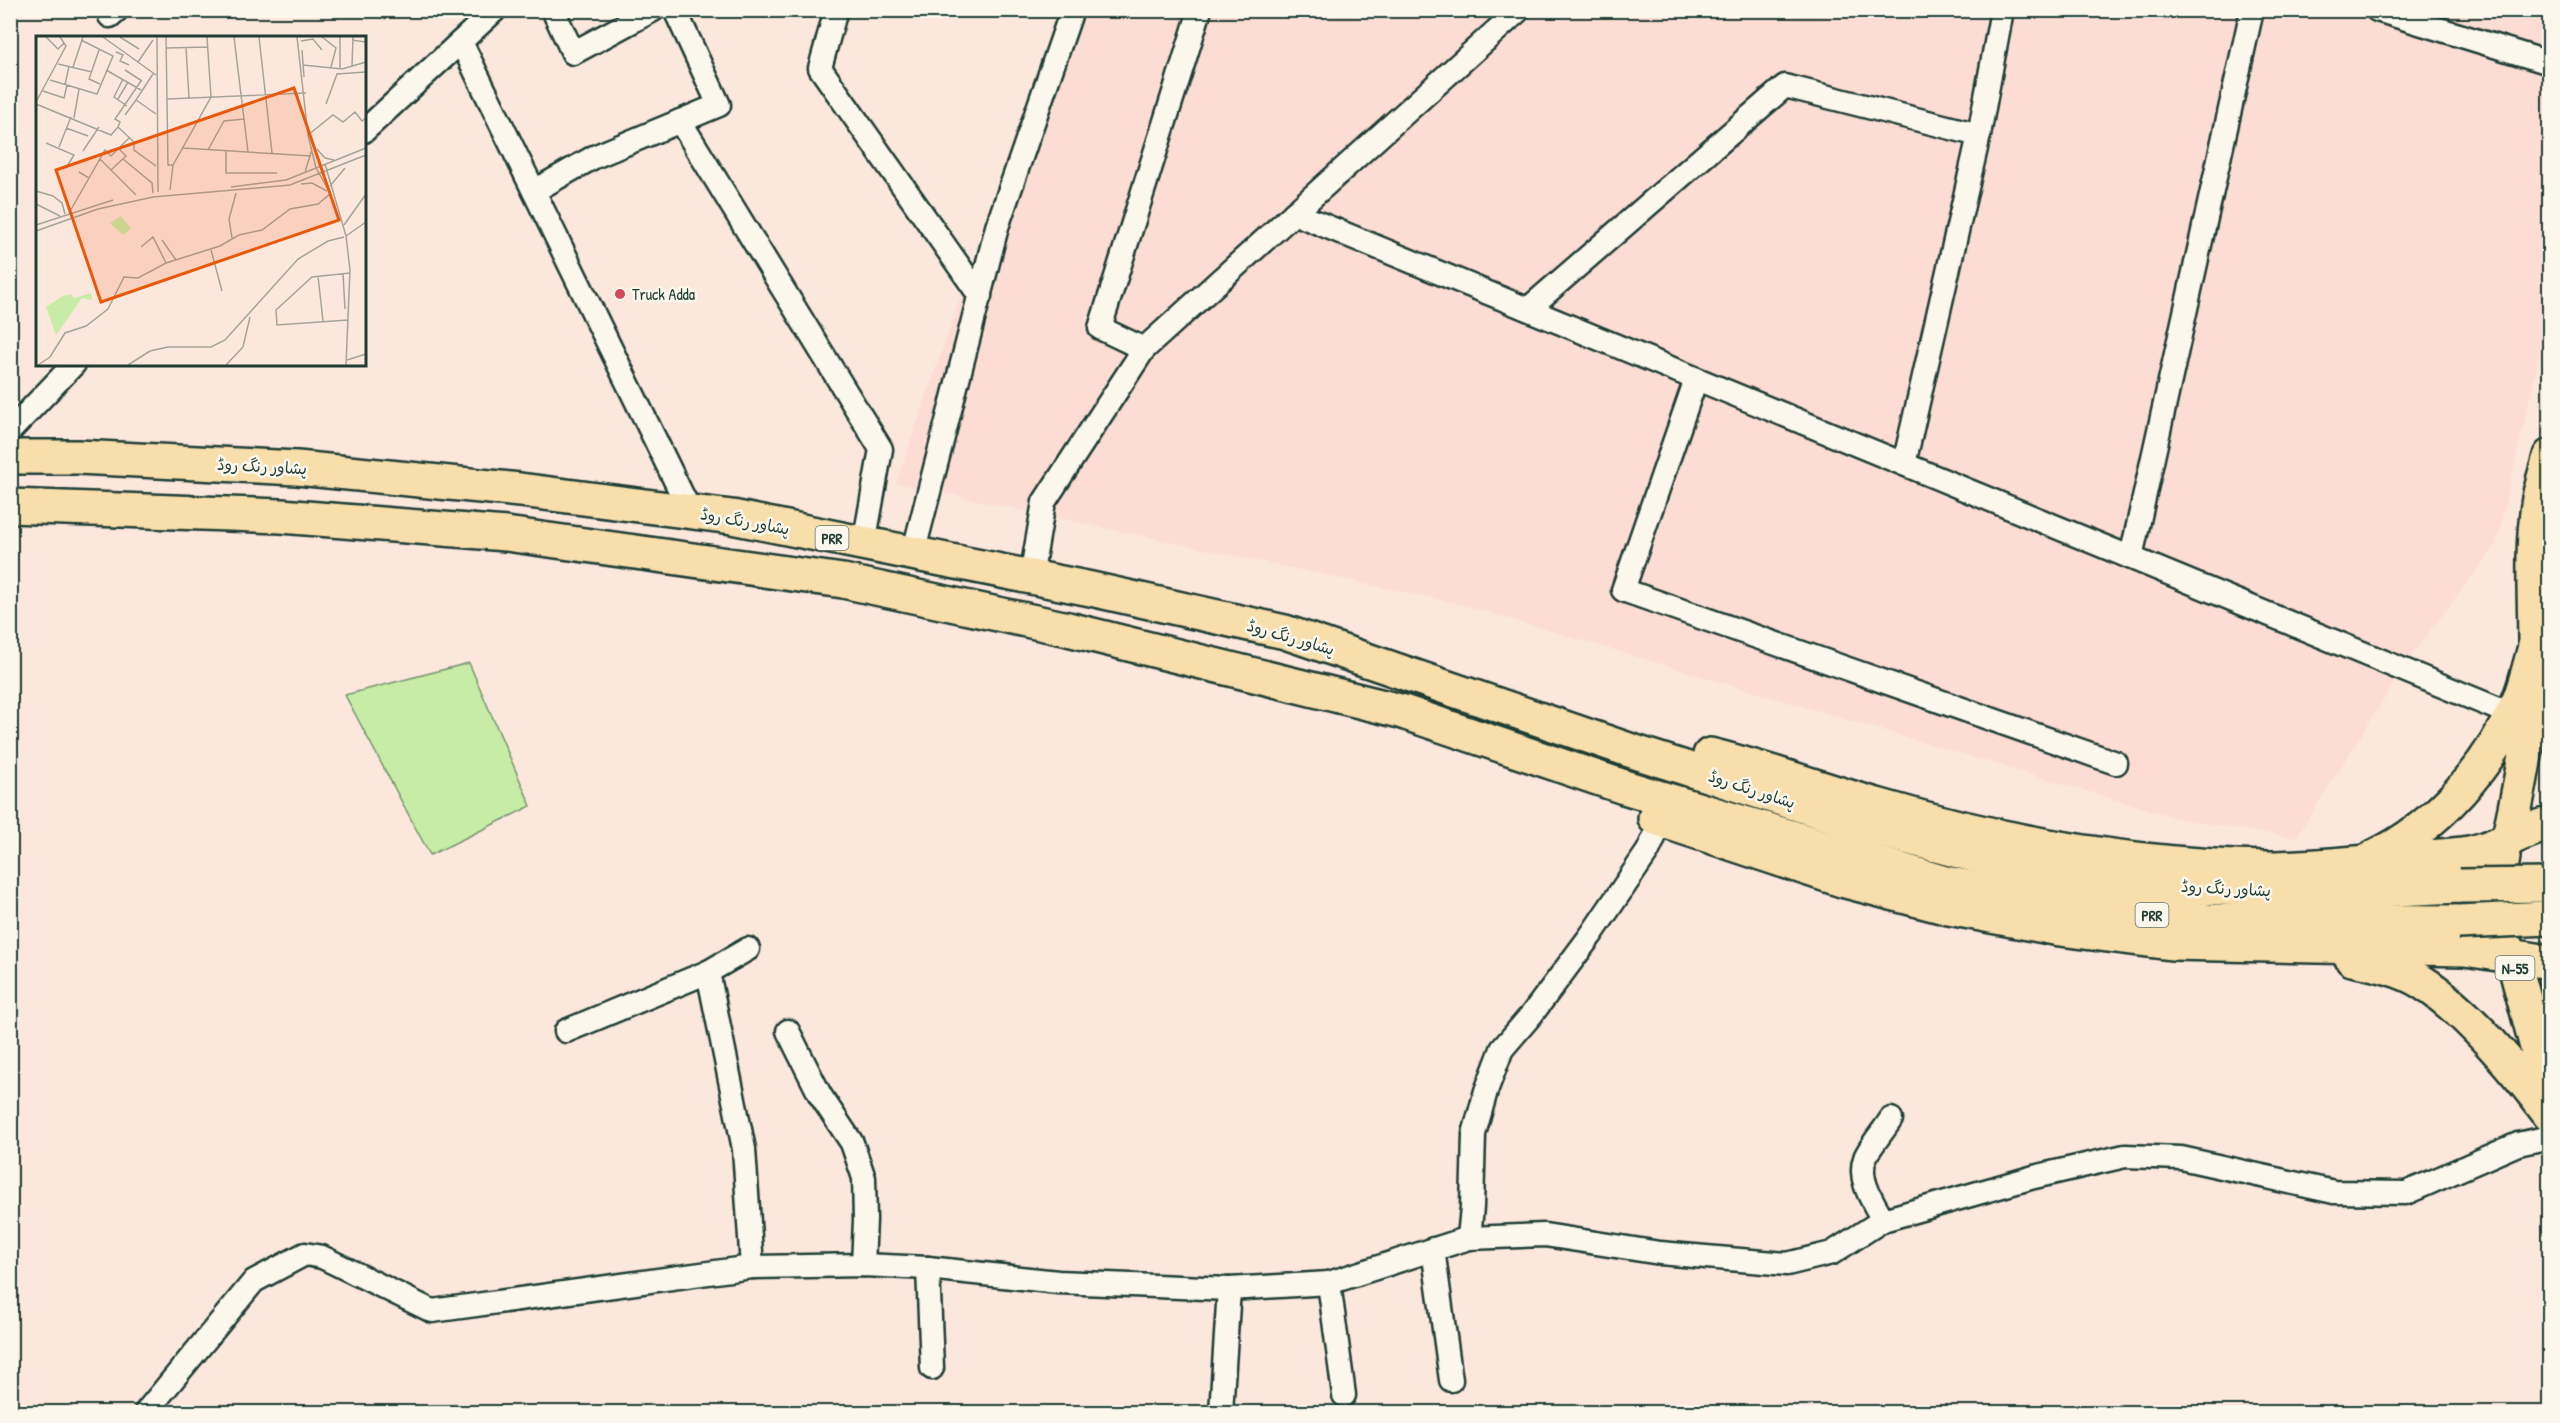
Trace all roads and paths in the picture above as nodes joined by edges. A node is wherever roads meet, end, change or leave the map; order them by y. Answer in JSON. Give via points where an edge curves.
{"nodes":[{"id":1,"x":495,"y":10,"type":"edge"},
{"id":2,"x":553,"y":10,"type":"edge"},
{"id":3,"x":653,"y":10,"type":"edge"},
{"id":4,"x":675,"y":10,"type":"edge"},
{"id":5,"x":836,"y":10,"type":"edge"},
{"id":6,"x":1072,"y":10,"type":"edge"},
{"id":7,"x":1200,"y":10,"type":"edge"},
{"id":8,"x":1519,"y":10,"type":"edge"},
{"id":9,"x":2002,"y":10,"type":"edge"},
{"id":10,"x":2252,"y":10,"type":"edge"},
{"id":11,"x":2377,"y":10,"type":"edge"},
{"id":12,"x":461,"y":42,"type":"junction"},
{"id":13,"x":2550,"y":63,"type":"edge"},
{"id":14,"x":680,"y":121,"type":"junction"},
{"id":15,"x":366,"y":129,"type":"edge"},
{"id":16,"x":1979,"y":135,"type":"junction"},
{"id":17,"x":534,"y":191,"type":"junction"},
{"id":18,"x":1294,"y":213,"type":"junction"},
{"id":19,"x":980,"y":296,"type":"junction"},
{"id":20,"x":1528,"y":309,"type":"junction"},
{"id":21,"x":1144,"y":349,"type":"junction"},
{"id":22,"x":72,"y":366,"type":"edge"},
{"id":23,"x":1696,"y":379,"type":"junction"},
{"id":24,"x":10,"y":431,"type":"edge"},
{"id":25,"x":2550,"y":456,"type":"edge"},
{"id":26,"x":10,"y":457,"type":"edge"},
{"id":27,"x":1904,"y":464,"type":"junction"},
{"id":28,"x":2544,"y":502,"type":"edge"},
{"id":29,"x":10,"y":506,"type":"edge"},
{"id":30,"x":690,"y":511,"type":"junction"},
{"id":31,"x":864,"y":544,"type":"junction"},
{"id":32,"x":913,"y":554,"type":"junction"},
{"id":33,"x":2131,"y":557,"type":"junction"},
{"id":34,"x":1031,"y":577,"type":"junction"},
{"id":35,"x":2522,"y":705,"type":"junction"},
{"id":36,"x":1629,"y":750,"type":"junction"},
{"id":37,"x":2116,"y":763,"type":"dead end"},
{"id":38,"x":1624,"y":787,"type":"junction"},
{"id":39,"x":1661,"y":822,"type":"junction"},
{"id":40,"x":2550,"y":824,"type":"edge"},
{"id":41,"x":2508,"y":841,"type":"junction"},
{"id":42,"x":2362,"y":862,"type":"junction"},
{"id":43,"x":2550,"y":885,"type":"edge"},
{"id":44,"x":2550,"y":918,"type":"edge"},
{"id":45,"x":2292,"y":946,"type":"junction"},
{"id":46,"x":748,"y":948,"type":"dead end"},
{"id":47,"x":2509,"y":955,"type":"junction"},
{"id":48,"x":2550,"y":962,"type":"edge"},
{"id":49,"x":708,"y":972,"type":"junction"},
{"id":50,"x":566,"y":1031,"type":"dead end"},
{"id":51,"x":788,"y":1031,"type":"dead end"},
{"id":52,"x":2550,"y":1096,"type":"edge"},
{"id":53,"x":2550,"y":1115,"type":"edge"},
{"id":54,"x":1891,"y":1119,"type":"dead end"},
{"id":55,"x":2550,"y":1137,"type":"edge"},
{"id":56,"x":1883,"y":1220,"type":"junction"},
{"id":57,"x":1469,"y":1238,"type":"junction"},
{"id":58,"x":1433,"y":1249,"type":"junction"},
{"id":59,"x":863,"y":1265,"type":"junction"},
{"id":60,"x":752,"y":1266,"type":"junction"},
{"id":61,"x":928,"y":1268,"type":"junction"},
{"id":62,"x":1329,"y":1283,"type":"junction"},
{"id":63,"x":1229,"y":1288,"type":"junction"},
{"id":64,"x":932,"y":1368,"type":"dead end"},
{"id":65,"x":1451,"y":1380,"type":"dead end"},
{"id":66,"x":1344,"y":1395,"type":"dead end"},
{"id":67,"x":146,"y":1413,"type":"edge"},
{"id":68,"x":1221,"y":1413,"type":"edge"}],
"edges":[{"from":1,"to":12,"type":"street"},
{"from":2,"to":3,"type":"street","via":[[573,53]]},
{"from":4,"to":14,"type":"street","via":[[719,105]]},
{"from":5,"to":19,"type":"street","via":[[820,68]]},
{"from":6,"to":19,"type":"street","via":[[997,227]]},
{"from":7,"to":21,"type":"street","via":[[1100,328]]},
{"from":8,"to":18,"type":"street"},
{"from":9,"to":16,"type":"street"},
{"from":10,"to":33,"type":"street"},
{"from":11,"to":13,"type":"street"},
{"from":12,"to":15,"type":"street"},
{"from":12,"to":17,"type":"street"},
{"from":14,"to":17,"type":"street","via":[[594,157]]},
{"from":14,"to":31,"type":"street","via":[[881,449]]},
{"from":16,"to":20,"type":"street","via":[[1785,86]]},
{"from":16,"to":27,"type":"street"},
{"from":17,"to":30,"type":"street"},
{"from":18,"to":20,"type":"street"},
{"from":18,"to":21,"type":"street"},
{"from":19,"to":32,"type":"street"},
{"from":20,"to":23,"type":"street"},
{"from":21,"to":34,"type":"street","via":[[1044,502]]},
{"from":22,"to":24,"type":"street"},
{"from":23,"to":27,"type":"street"},
{"from":23,"to":37,"type":"street","via":[[1623,590]]},
{"from":25,"to":28,"type":"main road"},
{"from":26,"to":30,"type":"main road","name":"پشاور رنگ روڈ","number":"PRR","via":[[297,468]]},
{"from":27,"to":33,"type":"street"},
{"from":28,"to":35,"type":"main road","via":[[2533,605],[2535,647]]},
{"from":29,"to":38,"type":"main road","name":"پشاور رنگ روڈ","number":"PRR","via":[[281,516],[506,534],[843,581],[1068,629],[1400,711]]},
{"from":30,"to":31,"type":"main road","name":"پشاور رنگ روڈ","number":"PRR"},
{"from":31,"to":32,"type":"main road","name":"پشاور رنگ روڈ","number":"PRR"},
{"from":32,"to":34,"type":"main road","name":"پشاور رنگ روڈ","number":"PRR"},
{"from":33,"to":35,"type":"street"},
{"from":34,"to":36,"type":"main road","name":"پشاور رنگ روڈ","number":"PRR","via":[[1285,632]]},
{"from":35,"to":41,"type":"main road","number":"N-55","via":[[2521,785]]},
{"from":35,"to":42,"type":"main road","via":[[2458,794],[2419,830]]},
{"from":36,"to":42,"type":"main road","via":[[1682,748],[1757,766],[1880,806],[2069,850],[2179,863],[2271,868]]},
{"from":36,"to":43,"type":"main road","name":"پشاور رنگ روڈ","number":"PRR","bridge":true,"via":[[1866,826],[1977,856],[2087,877],[2192,887],[2329,892]]},
{"from":38,"to":39,"type":"main road"},
{"from":38,"to":44,"type":"main road","name":"پشاور رنگ روڈ","number":"PRR","bridge":true,"via":[[1945,883],[2039,901],[2208,921],[2458,922]]},
{"from":39,"to":45,"type":"main road","via":[[1842,880],[1949,908],[2060,929],[2171,943]]},
{"from":39,"to":57,"type":"street","via":[[1648,851],[1591,935],[1502,1049],[1485,1091],[1474,1134]]},
{"from":40,"to":41,"type":"main road","via":[[2531,828]]},
{"from":41,"to":42,"type":"main road","via":[[2468,853]]},
{"from":41,"to":47,"type":"main road","number":"N-55","via":[[2496,900],[2501,935]]},
{"from":45,"to":47,"type":"main road","via":[[2466,949]]},
{"from":45,"to":53,"type":"main road","via":[[2389,967],[2421,982],[2458,1011]]},
{"from":46,"to":49,"type":"street"},
{"from":47,"to":48,"type":"main road"},
{"from":47,"to":52,"type":"main road","number":"N-55"},
{"from":49,"to":50,"type":"street"},
{"from":49,"to":60,"type":"street","via":[[744,1149]]},
{"from":51,"to":59,"type":"street","via":[[820,1095],[852,1143],[864,1178]]},
{"from":54,"to":56,"type":"street","via":[[1865,1158],[1863,1172],[1868,1192]]},
{"from":55,"to":56,"type":"street","via":[[2518,1144],[2406,1193],[2334,1192],[2181,1158],[2125,1156]]},
{"from":56,"to":57,"type":"street","via":[[1832,1253],[1787,1264],[1660,1252],[1545,1235]]},
{"from":57,"to":58,"type":"street"},
{"from":58,"to":62,"type":"street"},
{"from":58,"to":65,"type":"street"},
{"from":59,"to":60,"type":"street"},
{"from":59,"to":61,"type":"street"},
{"from":60,"to":67,"type":"street","via":[[432,1311],[322,1257],[305,1254],[254,1281]]},
{"from":61,"to":63,"type":"street","via":[[1058,1282]]},
{"from":61,"to":64,"type":"street"},
{"from":62,"to":63,"type":"street"},
{"from":62,"to":66,"type":"street"},
{"from":63,"to":68,"type":"street"}]}
